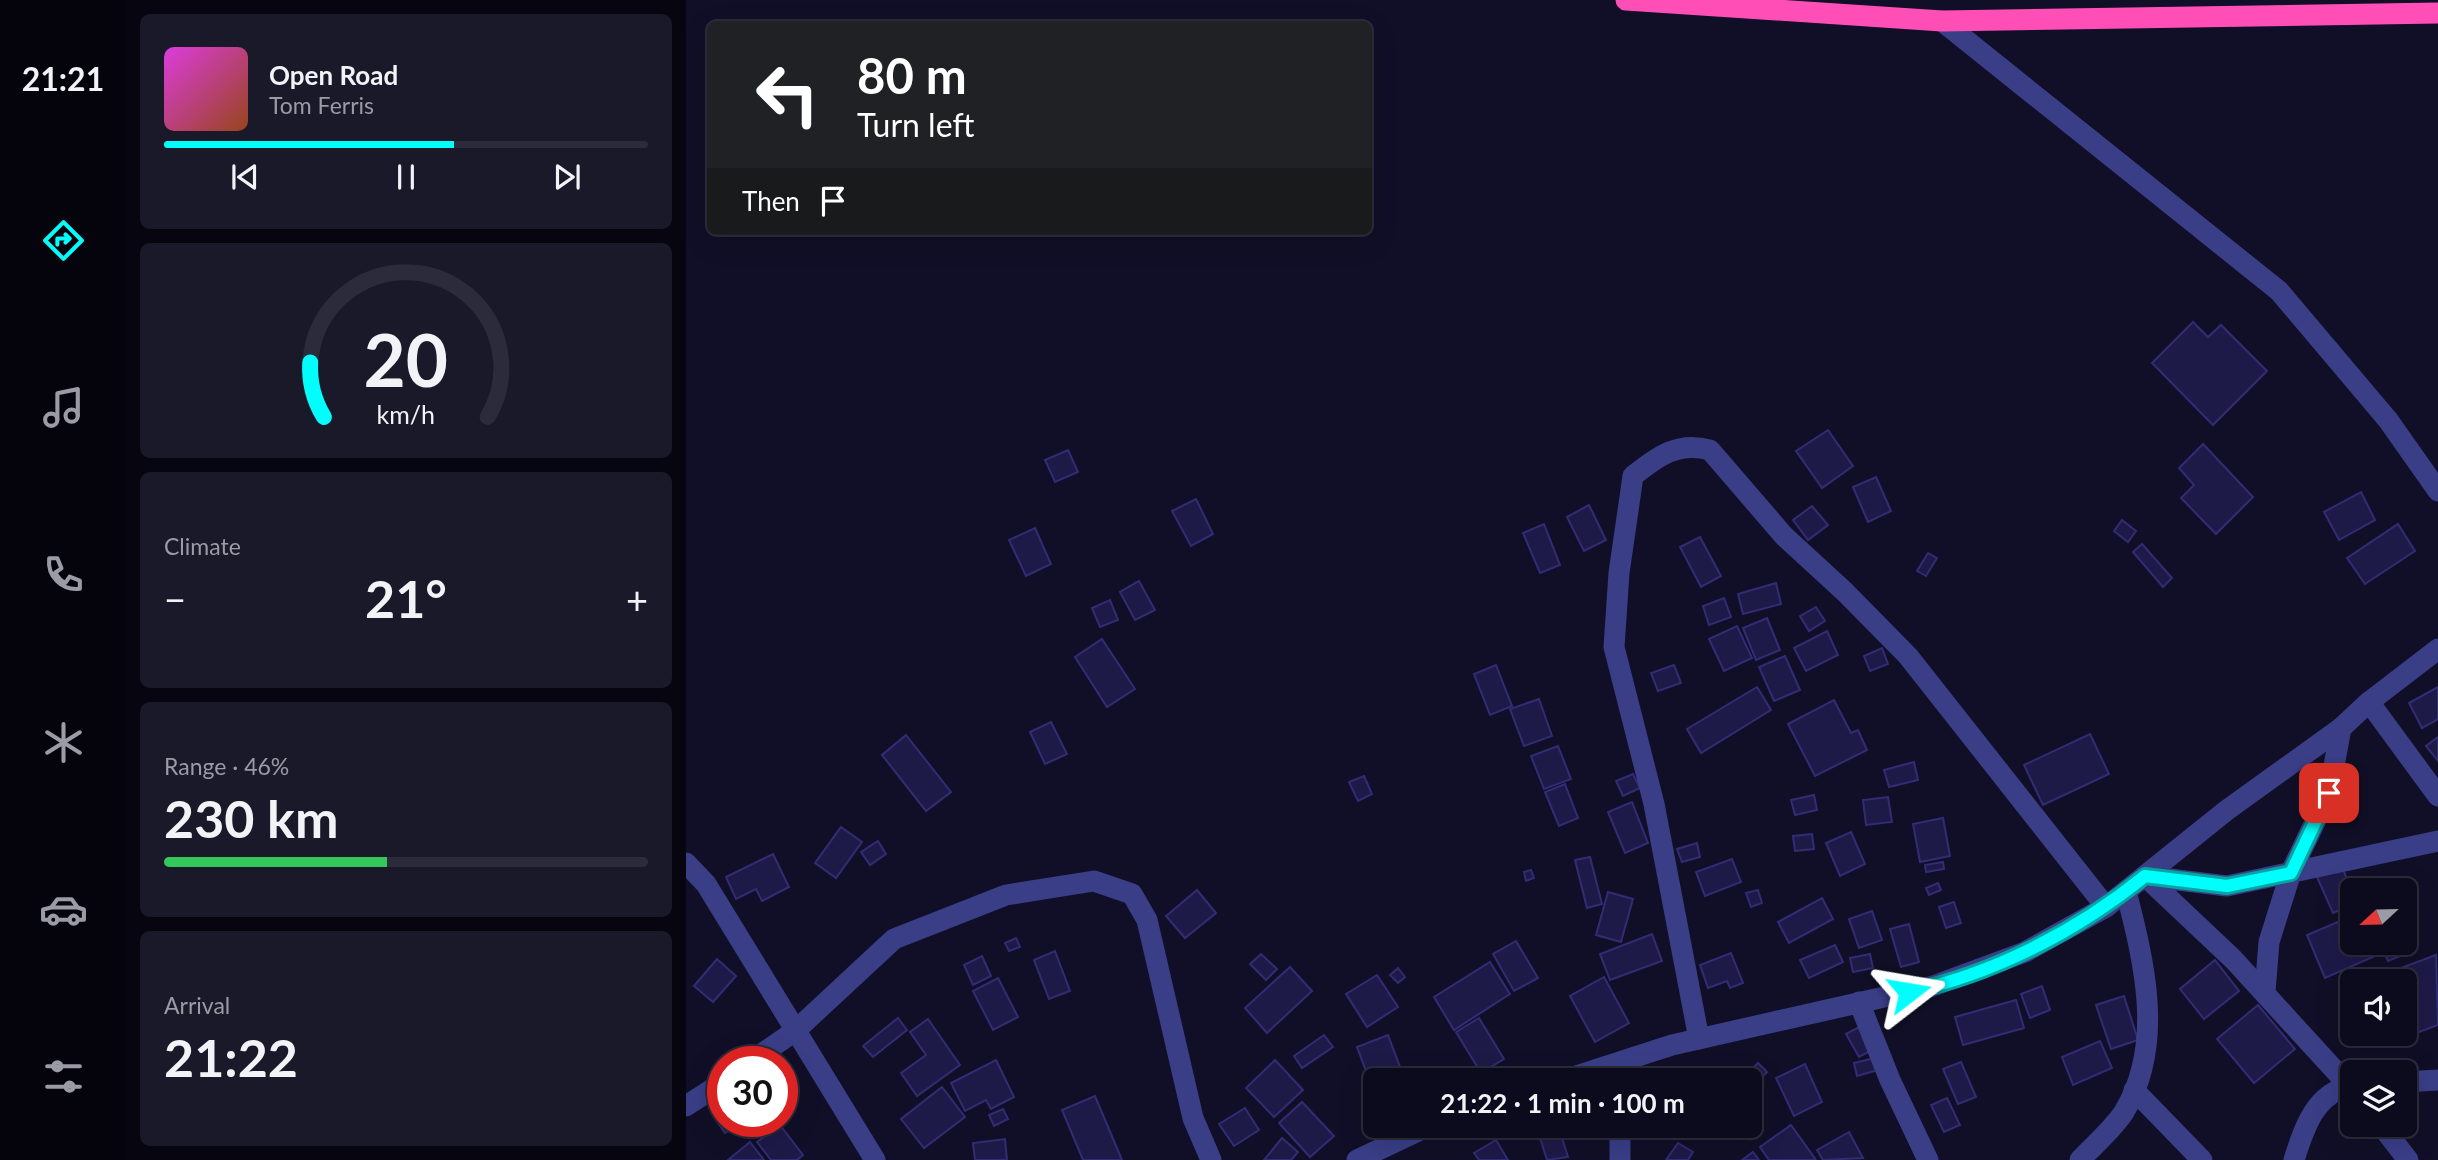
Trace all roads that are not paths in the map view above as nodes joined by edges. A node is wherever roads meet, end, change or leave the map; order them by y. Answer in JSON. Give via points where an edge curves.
{"nodes":[{"id":1,"x":1626,"y":0,"type":"edge"},
{"id":2,"x":2438,"y":13,"type":"edge"},
{"id":3,"x":1942,"y":21,"type":"junction"},
{"id":4,"x":2438,"y":491,"type":"edge"},
{"id":5,"x":2438,"y":649,"type":"edge"},
{"id":6,"x":2369,"y":702,"type":"junction"},
{"id":7,"x":2340,"y":728,"type":"junction"},
{"id":8,"x":2438,"y":796,"type":"edge"},
{"id":9,"x":2438,"y":841,"type":"edge"},
{"id":10,"x":686,"y":863,"type":"edge"},
{"id":11,"x":2291,"y":873,"type":"junction"},
{"id":12,"x":2145,"y":876,"type":"junction"},
{"id":13,"x":2126,"y":891,"type":"junction"},
{"id":14,"x":2106,"y":907,"type":"junction"},
{"id":15,"x":2265,"y":992,"type":"junction"},
{"id":16,"x":1859,"y":1002,"type":"junction"},
{"id":17,"x":794,"y":1031,"type":"junction"},
{"id":18,"x":1699,"y":1039,"type":"junction"},
{"id":19,"x":773,"y":1046,"type":"edge"},
{"id":20,"x":1628,"y":1068,"type":"edge"},
{"id":21,"x":2340,"y":1075,"type":"edge"},
{"id":22,"x":2438,"y":1080,"type":"edge"},
{"id":23,"x":2417,"y":1081,"type":"edge"},
{"id":24,"x":2134,"y":1090,"type":"junction"},
{"id":25,"x":2340,"y":1091,"type":"edge"},
{"id":26,"x":707,"y":1093,"type":"edge"},
{"id":27,"x":686,"y":1107,"type":"edge"},
{"id":28,"x":2390,"y":1137,"type":"edge"},
{"id":29,"x":1404,"y":1138,"type":"edge"},
{"id":30,"x":1620,"y":1138,"type":"edge"},
{"id":31,"x":875,"y":1160,"type":"edge"},
{"id":32,"x":1211,"y":1160,"type":"edge"},
{"id":33,"x":1357,"y":1160,"type":"edge"},
{"id":34,"x":1620,"y":1160,"type":"edge"},
{"id":35,"x":1928,"y":1160,"type":"edge"},
{"id":36,"x":2080,"y":1160,"type":"edge"},
{"id":37,"x":2202,"y":1160,"type":"edge"},
{"id":38,"x":2294,"y":1160,"type":"edge"},
{"id":39,"x":2408,"y":1160,"type":"edge"}],
"edges":[{"from":1,"to":3,"type":"highway"},
{"from":2,"to":3,"type":"highway"},
{"from":3,"to":4,"type":"street","via":[[2279,291],[2388,420]]},
{"from":5,"to":6,"type":"street"},
{"from":6,"to":7,"type":"street"},
{"from":6,"to":8,"type":"street"},
{"from":7,"to":11,"type":"street","via":[[2329,793]]},
{"from":7,"to":12,"type":"street"},
{"from":9,"to":11,"type":"street"},
{"from":10,"to":17,"type":"street","via":[[706,884]]},
{"from":11,"to":12,"type":"street","via":[[2227,886]]},
{"from":11,"to":15,"type":"street","via":[[2269,942]]},
{"from":12,"to":13,"type":"street"},
{"from":12,"to":15,"type":"street"},
{"from":13,"to":14,"type":"street"},
{"from":13,"to":24,"type":"street","via":[[2144,963],[2147,1046]]},
{"from":14,"to":16,"type":"street","via":[[2025,952],[1933,986]]},
{"from":14,"to":18,"type":"street","via":[[1908,656],[1784,536],[1710,450],[1695,446],[1662,453],[1633,476],[1619,573],[1615,647],[1654,804]]},
{"from":15,"to":21,"type":"street"},
{"from":16,"to":18,"type":"street"},
{"from":16,"to":35,"type":"street"},
{"from":17,"to":19,"type":"street"},
{"from":17,"to":31,"type":"street"},
{"from":17,"to":32,"type":"street","via":[[894,939],[1006,895],[1094,881],[1132,894],[1147,920],[1193,1118]]},
{"from":18,"to":20,"type":"street"},
{"from":22,"to":23,"type":"street"},
{"from":24,"to":36,"type":"street","via":[[2123,1113]]},
{"from":24,"to":37,"type":"street"},
{"from":25,"to":38,"type":"street","via":[[2328,1095],[2305,1124]]},
{"from":26,"to":27,"type":"street"},
{"from":28,"to":39,"type":"street"},
{"from":29,"to":33,"type":"street"},
{"from":30,"to":34,"type":"street"}]}
